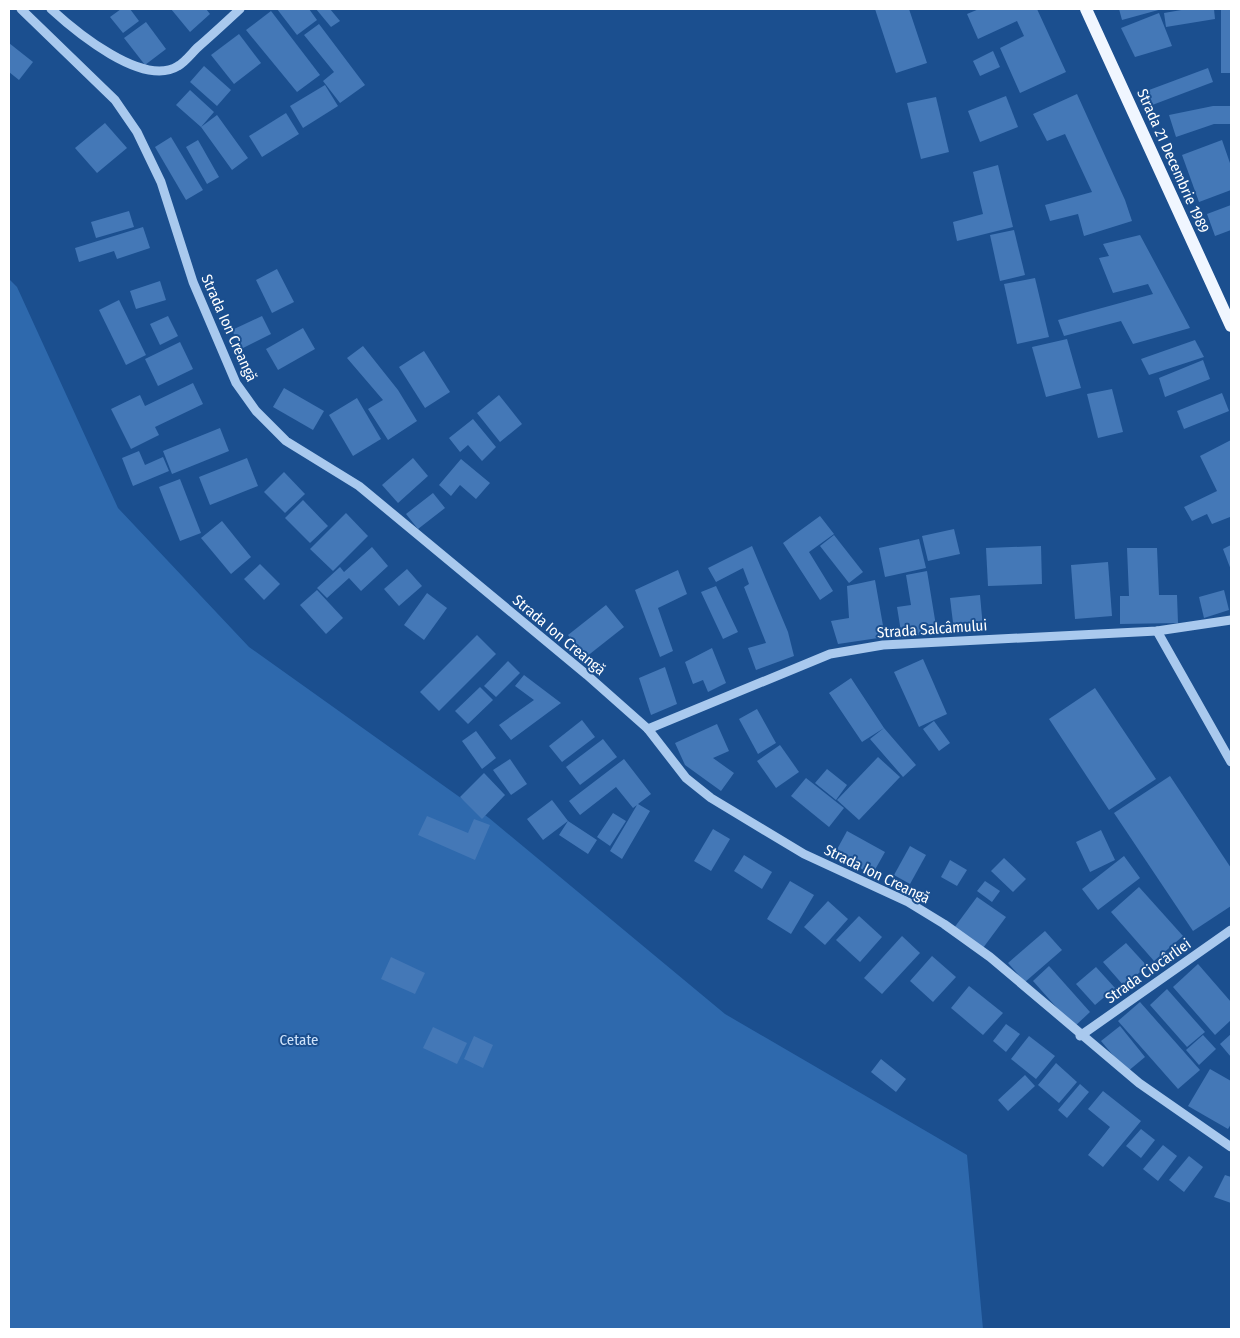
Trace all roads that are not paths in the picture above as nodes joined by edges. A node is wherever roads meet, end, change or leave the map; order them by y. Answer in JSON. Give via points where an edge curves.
{"nodes":[{"id":1,"x":22,"y":9,"type":"edge"},
{"id":2,"x":51,"y":9,"type":"edge"},
{"id":3,"x":240,"y":9,"type":"edge"},
{"id":4,"x":1086,"y":9,"type":"edge"},
{"id":5,"x":1231,"y":326,"type":"edge"},
{"id":6,"x":1231,"y":620,"type":"edge"},
{"id":7,"x":1157,"y":631,"type":"junction"},
{"id":8,"x":648,"y":729,"type":"junction"},
{"id":9,"x":1231,"y":762,"type":"edge"},
{"id":10,"x":1231,"y":930,"type":"edge"},
{"id":11,"x":1080,"y":1036,"type":"junction"},
{"id":12,"x":1231,"y":1147,"type":"edge"}],
"edges":[{"from":1,"to":8,"type":"street","name":"Strada Ion Creangă","via":[[115,100],[137,132],[161,182],[193,282],[236,383],[256,410],[286,441],[373,497]]},
{"from":2,"to":3,"type":"street","via":[[106,52],[129,64],[162,71],[177,67]]},
{"from":4,"to":5,"type":"main road","name":"Strada 21 Decembrie 1989"},
{"from":6,"to":7,"type":"street","name":"Strada Salcâmului"},
{"from":7,"to":8,"type":"street","name":"Strada Salcâmului","via":[[883,645],[830,654]]},
{"from":7,"to":9,"type":"street"},
{"from":8,"to":11,"type":"street","name":"Strada Ion Creangă","via":[[686,778],[711,798],[804,854],[908,902],[944,924],[990,957]]},
{"from":10,"to":11,"type":"street","name":"Strada Ciocârliei"},
{"from":11,"to":12,"type":"street","name":"Strada Ion Creangă","via":[[1138,1083]]}]}
